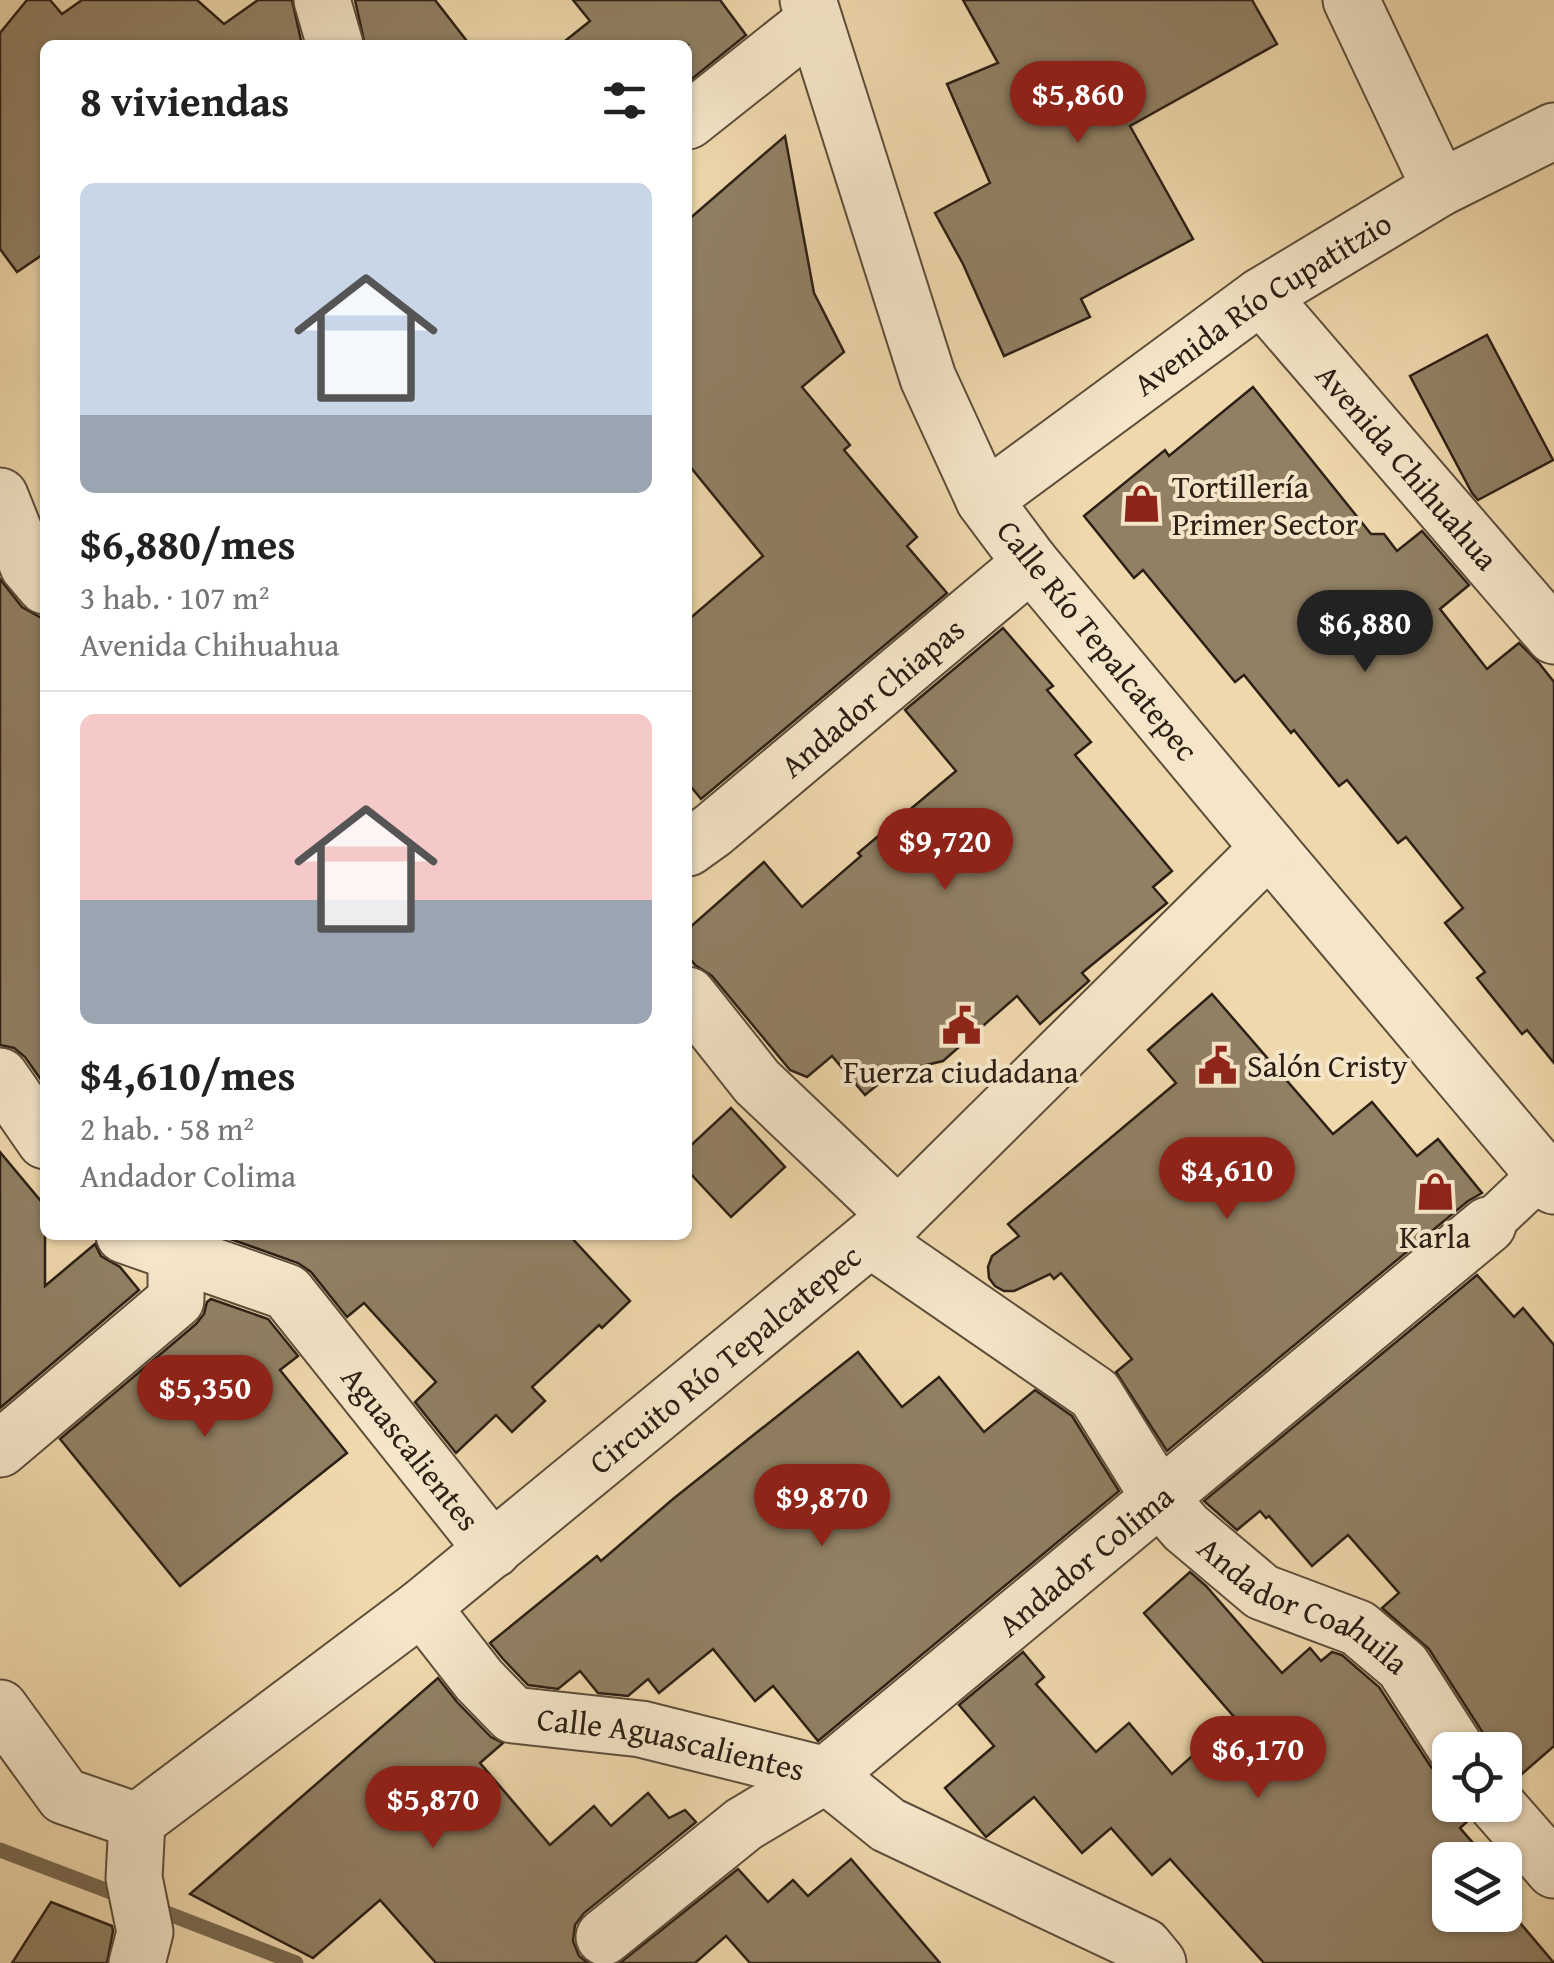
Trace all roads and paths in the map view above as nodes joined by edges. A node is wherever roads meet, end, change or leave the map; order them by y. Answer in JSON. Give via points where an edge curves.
{"nodes":[{"id":1,"x":322,"y":0,"type":"edge"},
{"id":2,"x":1350,"y":0,"type":"edge"},
{"id":3,"x":811,"y":10,"type":"edge"},
{"id":4,"x":334,"y":40,"type":"edge"},
{"id":5,"x":692,"y":117,"type":"edge"},
{"id":6,"x":1554,"y":131,"type":"edge"},
{"id":7,"x":1440,"y":188,"type":"junction"},
{"id":8,"x":1261,"y":296,"type":"junction"},
{"id":9,"x":0,"y":496,"type":"edge"},
{"id":10,"x":984,"y":500,"type":"junction"},
{"id":11,"x":1031,"y":563,"type":"junction"},
{"id":12,"x":30,"y":573,"type":"edge"},
{"id":13,"x":1554,"y":636,"type":"edge"},
{"id":14,"x":696,"y":827,"type":"edge"},
{"id":15,"x":1269,"y":848,"type":"junction"},
{"id":16,"x":692,"y":1000,"type":"edge"},
{"id":17,"x":0,"y":1076,"type":"edge"},
{"id":18,"x":40,"y":1133,"type":"edge"},
{"id":19,"x":1550,"y":1175,"type":"edge"},
{"id":20,"x":1488,"y":1224,"type":"joint"},
{"id":21,"x":884,"y":1228,"type":"junction"},
{"id":22,"x":178,"y":1243,"type":"edge"},
{"id":23,"x":0,"y":1449,"type":"edge"},
{"id":24,"x":1159,"y":1498,"type":"junction"},
{"id":25,"x":493,"y":1550,"type":"junction"},
{"id":26,"x":422,"y":1607,"type":"junction"},
{"id":27,"x":0,"y":1708,"type":"edge"},
{"id":28,"x":1445,"y":1732,"type":"edge"},
{"id":29,"x":826,"y":1775,"type":"junction"},
{"id":30,"x":137,"y":1821,"type":"junction"},
{"id":31,"x":1511,"y":1822,"type":"edge"},
{"id":32,"x":1554,"y":1870,"type":"edge"},
{"id":33,"x":604,"y":1937,"type":"dead end"},
{"id":34,"x":141,"y":1948,"type":"edge"},
{"id":35,"x":1158,"y":1963,"type":"edge"}],
"edges":[{"from":1,"to":4,"type":"street"},
{"from":2,"to":7,"type":"street"},
{"from":3,"to":5,"type":"street"},
{"from":3,"to":10,"type":"street","name":"Calle Río Tepalcatepec","via":[[928,378]]},
{"from":6,"to":7,"type":"street","name":"Avenida Río Cupatitzio"},
{"from":7,"to":8,"type":"street","name":"Avenida Río Cupatitzio"},
{"from":8,"to":10,"type":"street","name":"Avenida Río Cupatitzio"},
{"from":8,"to":13,"type":"street","name":"Avenida Chihuahua"},
{"from":9,"to":12,"type":"street"},
{"from":10,"to":11,"type":"street","name":"Calle Río Tepalcatepec"},
{"from":11,"to":14,"type":"street","name":"Andador Chiapas"},
{"from":11,"to":15,"type":"street","name":"Calle Río Tepalcatepec"},
{"from":15,"to":19,"type":"street","name":"Calle Río Tepalcatepec"},
{"from":15,"to":21,"type":"street","name":"Circuito Río Tepalcatepec"},
{"from":16,"to":21,"type":"street","name":"Andador Coahuila"},
{"from":17,"to":18,"type":"street"},
{"from":19,"to":20,"type":"street","name":"Andador Colima"},
{"from":20,"to":24,"type":"street","name":"Andador Colima"},
{"from":21,"to":24,"type":"street","name":"Andador Coahuila","via":[[1095,1394]]},
{"from":21,"to":25,"type":"street","name":"Circuito Río Tepalcatepec"},
{"from":22,"to":23,"type":"street","via":[[176,1300]]},
{"from":22,"to":25,"type":"street","name":"Aguascalientes","via":[[286,1292]]},
{"from":24,"to":28,"type":"street","name":"Andador Coahuila","via":[[1262,1592],[1358,1628],[1403,1666]]},
{"from":24,"to":29,"type":"street","name":"Andador Colima"},
{"from":25,"to":26,"type":"street","name":"Circuito Río Tepalcatepec"},
{"from":26,"to":29,"type":"street","name":"Calle Aguascalientes","via":[[514,1715],[641,1730]]},
{"from":26,"to":30,"type":"street","name":"Circuito Río Tepalcatepec"},
{"from":27,"to":30,"type":"street","via":[[64,1796]]},
{"from":29,"to":33,"type":"street","name":"Andador Colima","via":[[744,1824]]},
{"from":29,"to":35,"type":"street","name":"Calle Aguascalientes","via":[[888,1826],[1144,1946]]},
{"from":30,"to":34,"type":"street"},
{"from":31,"to":32,"type":"street"}]}
